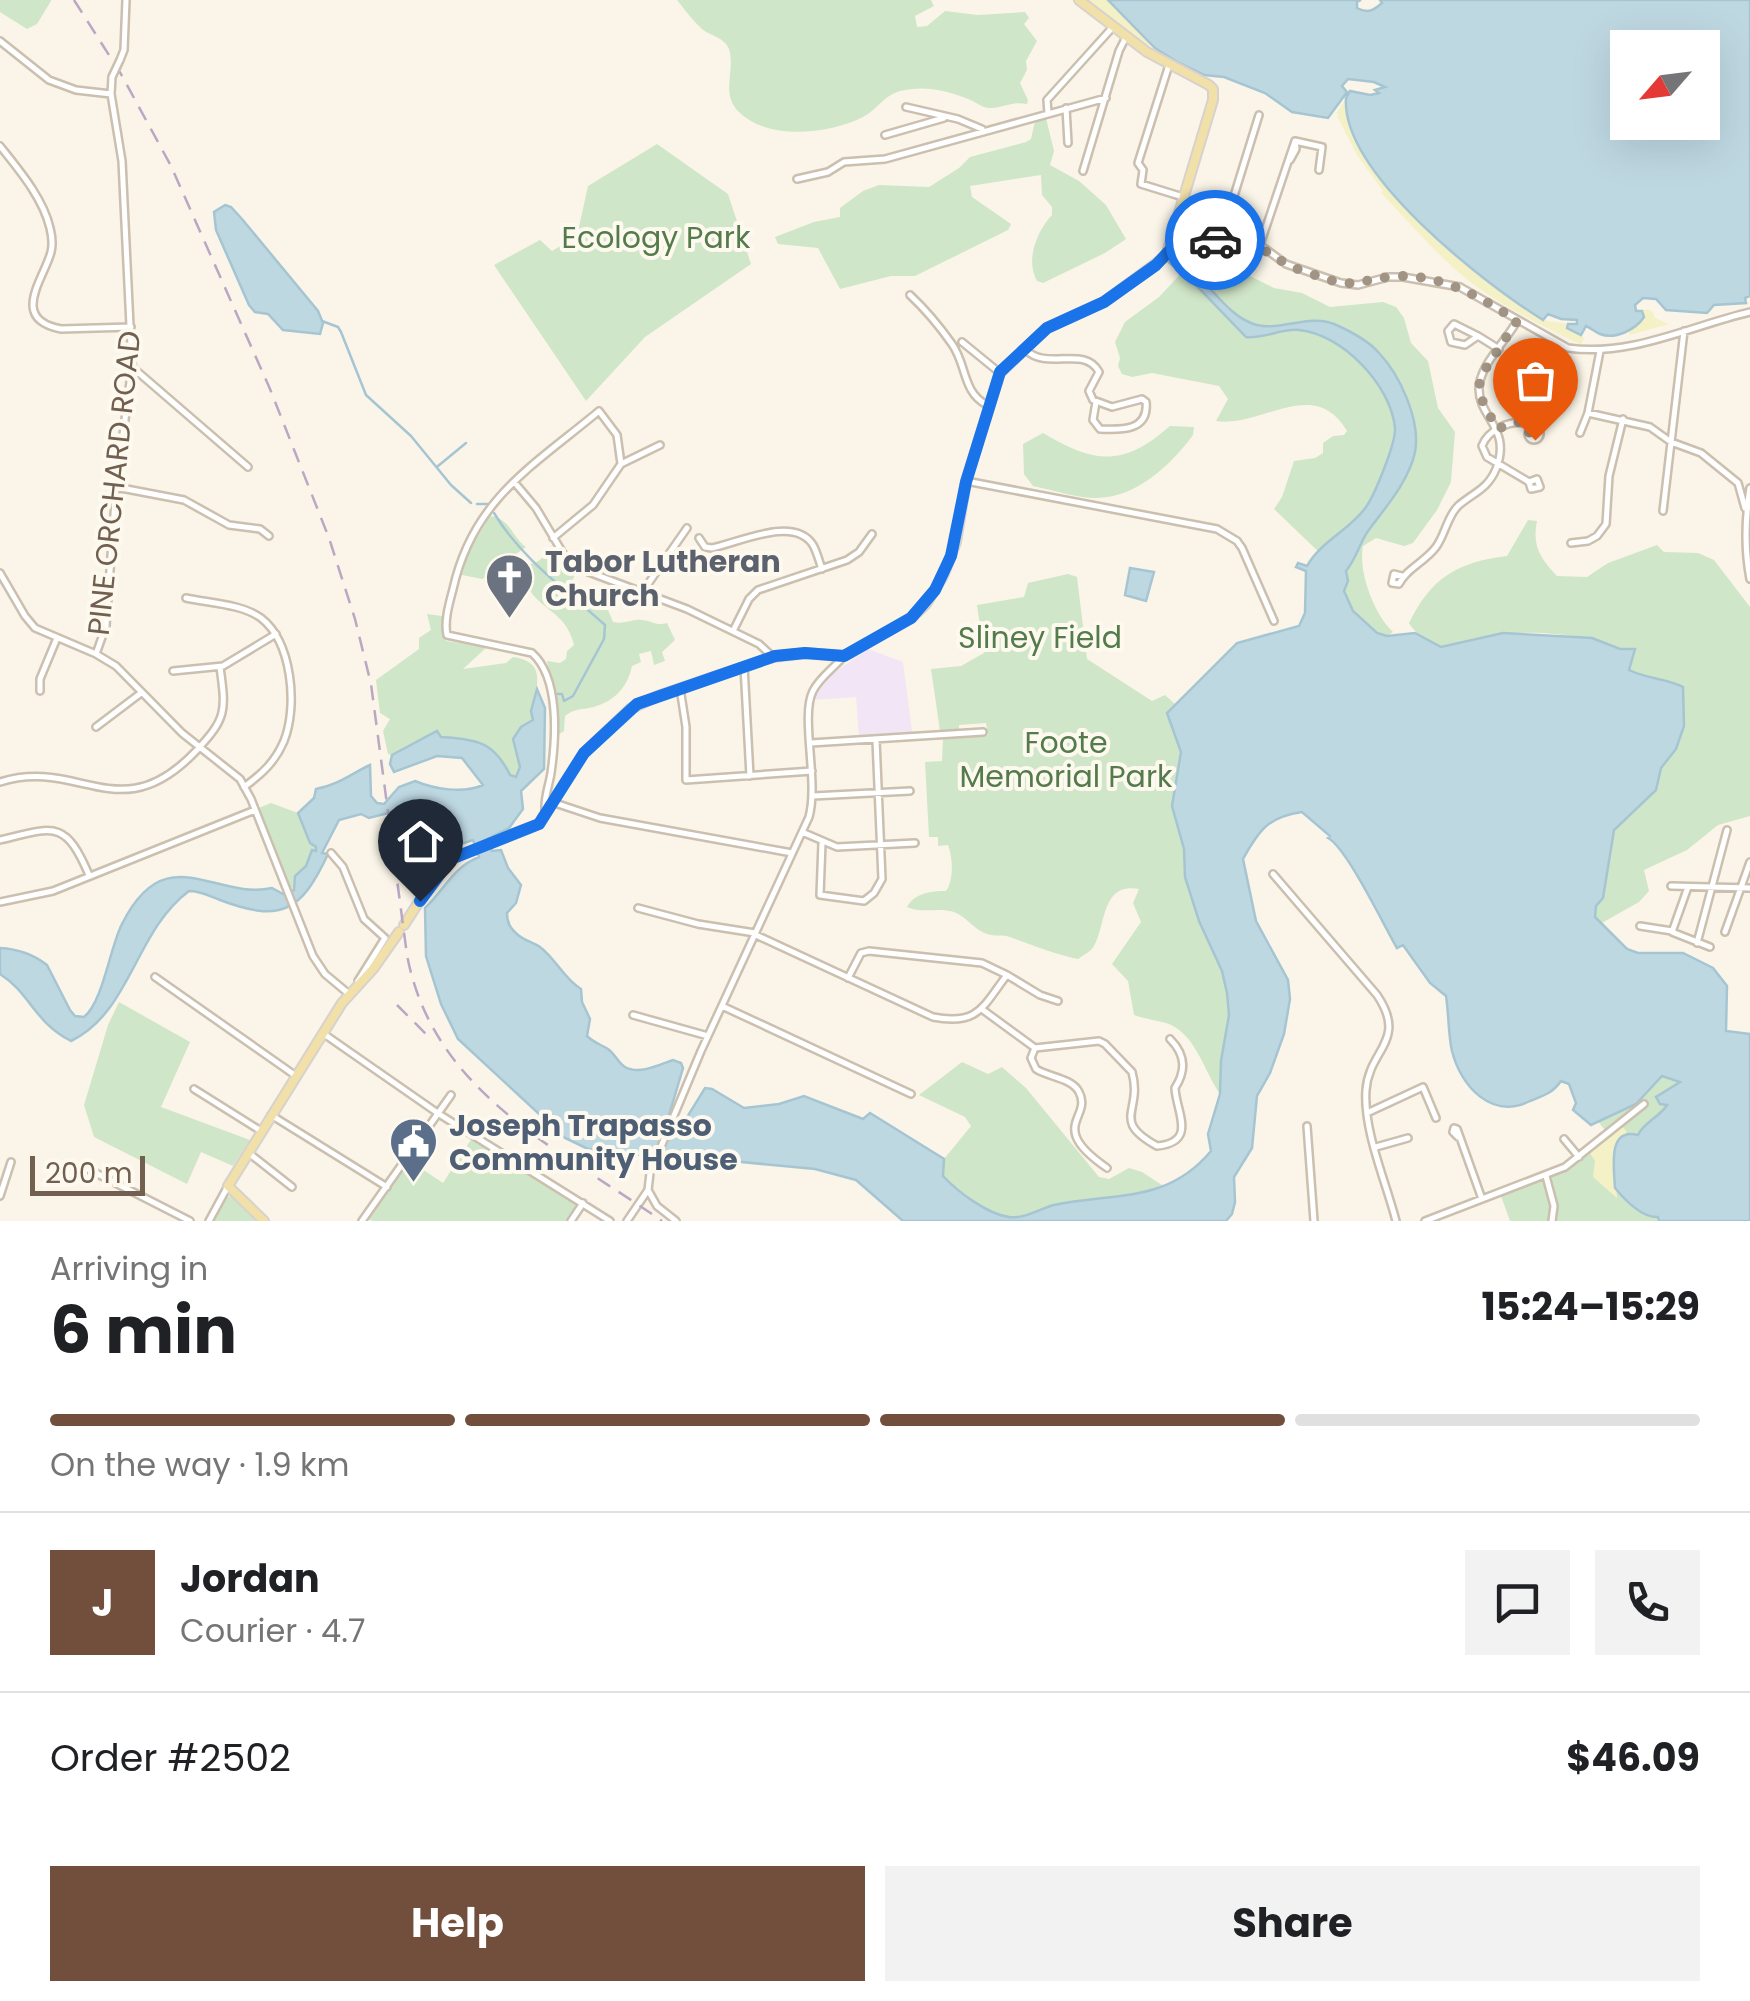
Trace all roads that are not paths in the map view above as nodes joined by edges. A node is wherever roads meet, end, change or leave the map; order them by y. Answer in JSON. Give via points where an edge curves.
{"nodes":[{"id":1,"x":126,"y":0,"type":"edge"},
{"id":2,"x":1079,"y":0,"type":"edge"},
{"id":3,"x":1112,"y":28,"type":"junction"},
{"id":4,"x":1126,"y":37,"type":"junction"},
{"id":5,"x":0,"y":41,"type":"edge"},
{"id":6,"x":1168,"y":65,"type":"junction"},
{"id":7,"x":111,"y":94,"type":"junction"},
{"id":8,"x":1106,"y":98,"type":"junction"},
{"id":9,"x":906,"y":107,"type":"dead end"},
{"id":10,"x":1066,"y":108,"type":"junction"},
{"id":11,"x":1048,"y":113,"type":"junction"},
{"id":12,"x":1259,"y":114,"type":"dead end"},
{"id":13,"x":947,"y":117,"type":"junction"},
{"id":14,"x":984,"y":130,"type":"junction"},
{"id":15,"x":885,"y":134,"type":"dead end"},
{"id":16,"x":1068,"y":143,"type":"dead end"},
{"id":17,"x":0,"y":146,"type":"edge"},
{"id":18,"x":1319,"y":170,"type":"dead end"},
{"id":19,"x":1083,"y":171,"type":"dead end"},
{"id":20,"x":797,"y":179,"type":"dead end"},
{"id":21,"x":1183,"y":198,"type":"junction"},
{"id":22,"x":1222,"y":238,"type":"junction"},
{"id":23,"x":1260,"y":245,"type":"junction"},
{"id":24,"x":1166,"y":255,"type":"junction"},
{"id":25,"x":910,"y":295,"type":"dead end"},
{"id":26,"x":1750,"y":312,"type":"edge"},
{"id":27,"x":1517,"y":321,"type":"junction"},
{"id":28,"x":130,"y":327,"type":"junction"},
{"id":29,"x":1684,"y":332,"type":"junction"},
{"id":30,"x":1478,"y":336,"type":"junction"},
{"id":31,"x":962,"y":342,"type":"dead end"},
{"id":32,"x":1026,"y":347,"type":"junction"},
{"id":33,"x":1499,"y":349,"type":"junction"},
{"id":34,"x":1600,"y":351,"type":"junction"},
{"id":35,"x":132,"y":367,"type":"junction"},
{"id":36,"x":1000,"y":372,"type":"junction"},
{"id":37,"x":1096,"y":402,"type":"junction"},
{"id":38,"x":987,"y":405,"type":"junction"},
{"id":39,"x":1588,"y":413,"type":"junction"},
{"id":40,"x":1623,"y":419,"type":"junction"},
{"id":41,"x":1497,"y":429,"type":"junction"},
{"id":42,"x":1530,"y":429,"type":"dead end"},
{"id":43,"x":1580,"y":433,"type":"dead end"},
{"id":44,"x":1671,"y":442,"type":"junction"},
{"id":45,"x":660,"y":445,"type":"dead end"},
{"id":46,"x":620,"y":464,"type":"junction"},
{"id":47,"x":1498,"y":464,"type":"junction"},
{"id":48,"x":248,"y":467,"type":"dead end"},
{"id":49,"x":966,"y":482,"type":"junction"},
{"id":50,"x":1529,"y":482,"type":"dead end"},
{"id":51,"x":515,"y":483,"type":"junction"},
{"id":52,"x":116,"y":486,"type":"junction"},
{"id":53,"x":1750,"y":488,"type":"edge"},
{"id":54,"x":1745,"y":508,"type":"junction"},
{"id":55,"x":1663,"y":510,"type":"dead end"},
{"id":56,"x":687,"y":528,"type":"dead end"},
{"id":57,"x":872,"y":534,"type":"dead end"},
{"id":58,"x":269,"y":536,"type":"dead end"},
{"id":59,"x":554,"y":538,"type":"junction"},
{"id":60,"x":698,"y":538,"type":"dead end"},
{"id":61,"x":1571,"y":543,"type":"dead end"},
{"id":62,"x":1748,"y":557,"type":"edge"},
{"id":63,"x":822,"y":568,"type":"junction"},
{"id":64,"x":0,"y":573,"type":"edge"},
{"id":65,"x":1402,"y":576,"type":"dead end"},
{"id":66,"x":1750,"y":580,"type":"edge"},
{"id":67,"x":641,"y":594,"type":"junction"},
{"id":68,"x":186,"y":598,"type":"dead end"},
{"id":69,"x":1274,"y":622,"type":"dead end"},
{"id":70,"x":733,"y":630,"type":"junction"},
{"id":71,"x":276,"y":634,"type":"junction"},
{"id":72,"x":58,"y":638,"type":"junction"},
{"id":73,"x":96,"y":654,"type":"junction"},
{"id":74,"x":844,"y":656,"type":"junction"},
{"id":75,"x":774,"y":657,"type":"junction"},
{"id":76,"x":744,"y":666,"type":"junction"},
{"id":77,"x":220,"y":667,"type":"junction"},
{"id":78,"x":173,"y":671,"type":"dead end"},
{"id":79,"x":680,"y":688,"type":"junction"},
{"id":80,"x":40,"y":691,"type":"dead end"},
{"id":81,"x":142,"y":693,"type":"junction"},
{"id":82,"x":96,"y":727,"type":"dead end"},
{"id":83,"x":983,"y":732,"type":"dead end"},
{"id":84,"x":876,"y":740,"type":"junction"},
{"id":85,"x":811,"y":743,"type":"junction"},
{"id":86,"x":200,"y":746,"type":"junction"},
{"id":87,"x":812,"y":771,"type":"junction"},
{"id":88,"x":750,"y":776,"type":"junction"},
{"id":89,"x":0,"y":782,"type":"edge"},
{"id":90,"x":244,"y":787,"type":"junction"},
{"id":91,"x":910,"y":791,"type":"dead end"},
{"id":92,"x":877,"y":794,"type":"junction"},
{"id":93,"x":813,"y":796,"type":"junction"},
{"id":94,"x":555,"y":803,"type":"junction"},
{"id":95,"x":255,"y":810,"type":"junction"},
{"id":96,"x":546,"y":816,"type":"junction"},
{"id":97,"x":1727,"y":830,"type":"dead end"},
{"id":98,"x":802,"y":832,"type":"junction"},
{"id":99,"x":0,"y":840,"type":"edge"},
{"id":100,"x":822,"y":843,"type":"junction"},
{"id":101,"x":914,"y":843,"type":"dead end"},
{"id":102,"x":879,"y":845,"type":"junction"},
{"id":103,"x":792,"y":852,"type":"junction"},
{"id":104,"x":331,"y":853,"type":"dead end"},
{"id":105,"x":1750,"y":862,"type":"edge"},
{"id":106,"x":1273,"y":874,"type":"dead end"},
{"id":107,"x":90,"y":875,"type":"junction"},
{"id":108,"x":1671,"y":886,"type":"dead end"},
{"id":109,"x":1688,"y":887,"type":"junction"},
{"id":110,"x":1746,"y":887,"type":"edge"},
{"id":111,"x":1714,"y":888,"type":"junction"},
{"id":112,"x":0,"y":902,"type":"edge"},
{"id":113,"x":638,"y":908,"type":"dead end"},
{"id":114,"x":1640,"y":926,"type":"dead end"},
{"id":115,"x":1672,"y":931,"type":"junction"},
{"id":116,"x":1725,"y":932,"type":"dead end"},
{"id":117,"x":755,"y":934,"type":"junction"},
{"id":118,"x":1696,"y":944,"type":"junction"},
{"id":119,"x":1710,"y":947,"type":"dead end"},
{"id":120,"x":1007,"y":975,"type":"junction"},
{"id":121,"x":155,"y":977,"type":"dead end"},
{"id":122,"x":848,"y":978,"type":"junction"},
{"id":123,"x":352,"y":991,"type":"junction"},
{"id":124,"x":1058,"y":1001,"type":"dead end"},
{"id":125,"x":722,"y":1006,"type":"junction"},
{"id":126,"x":983,"y":1010,"type":"junction"},
{"id":127,"x":633,"y":1015,"type":"dead end"},
{"id":128,"x":324,"y":1034,"type":"junction"},
{"id":129,"x":708,"y":1036,"type":"junction"},
{"id":130,"x":1170,"y":1039,"type":"dead end"},
{"id":131,"x":1036,"y":1048,"type":"junction"},
{"id":132,"x":296,"y":1076,"type":"junction"},
{"id":133,"x":194,"y":1089,"type":"dead end"},
{"id":134,"x":451,"y":1094,"type":"dead end"},
{"id":135,"x":911,"y":1094,"type":"dead end"},
{"id":136,"x":1644,"y":1104,"type":"dead end"},
{"id":137,"x":1367,"y":1113,"type":"junction"},
{"id":138,"x":439,"y":1114,"type":"junction"},
{"id":139,"x":272,"y":1115,"type":"junction"},
{"id":140,"x":1436,"y":1118,"type":"dead end"},
{"id":141,"x":1307,"y":1126,"type":"dead end"},
{"id":142,"x":261,"y":1131,"type":"junction"},
{"id":143,"x":1458,"y":1137,"type":"dead end"},
{"id":144,"x":1408,"y":1138,"type":"dead end"},
{"id":145,"x":1564,"y":1139,"type":"dead end"},
{"id":146,"x":1376,"y":1147,"type":"junction"},
{"id":147,"x":248,"y":1152,"type":"junction"},
{"id":148,"x":1579,"y":1157,"type":"junction"},
{"id":149,"x":11,"y":1162,"type":"dead end"},
{"id":150,"x":84,"y":1168,"type":"dead end"},
{"id":151,"x":1106,"y":1168,"type":"dead end"},
{"id":152,"x":1546,"y":1176,"type":"junction"},
{"id":153,"x":228,"y":1186,"type":"junction"},
{"id":154,"x":292,"y":1187,"type":"dead end"},
{"id":155,"x":386,"y":1187,"type":"junction"},
{"id":156,"x":648,"y":1190,"type":"junction"},
{"id":157,"x":0,"y":1196,"type":"edge"},
{"id":158,"x":1482,"y":1200,"type":"junction"},
{"id":159,"x":582,"y":1203,"type":"junction"},
{"id":160,"x":261,"y":1220,"type":"edge"},
{"id":161,"x":363,"y":1220,"type":"edge"},
{"id":162,"x":190,"y":1221,"type":"edge"},
{"id":163,"x":209,"y":1221,"type":"edge"},
{"id":164,"x":373,"y":1221,"type":"edge"},
{"id":165,"x":571,"y":1221,"type":"edge"},
{"id":166,"x":610,"y":1221,"type":"edge"},
{"id":167,"x":627,"y":1221,"type":"edge"},
{"id":168,"x":676,"y":1221,"type":"edge"},
{"id":169,"x":1314,"y":1221,"type":"edge"},
{"id":170,"x":1396,"y":1221,"type":"edge"},
{"id":171,"x":1425,"y":1221,"type":"edge"},
{"id":172,"x":1552,"y":1221,"type":"edge"}],
"edges":[{"from":1,"to":7,"type":"street","name":"PINE ORCHARD ROAD","bridge":true},
{"from":2,"to":3,"type":"main road"},
{"from":3,"to":4,"type":"main road"},
{"from":3,"to":11,"type":"street","via":[[1047,100]]},
{"from":4,"to":6,"type":"main road"},
{"from":4,"to":8,"type":"street"},
{"from":5,"to":7,"type":"street","via":[[49,80]]},
{"from":6,"to":21,"type":"main road","via":[[1214,89]]},
{"from":6,"to":21,"type":"street","via":[[1138,163],[1140,184]]},
{"from":7,"to":28,"type":"street","name":"PINE ORCHARD ROAD","via":[[122,162]]},
{"from":8,"to":10,"type":"street"},
{"from":8,"to":19,"type":"street"},
{"from":9,"to":13,"type":"street"},
{"from":10,"to":11,"type":"street"},
{"from":10,"to":16,"type":"street"},
{"from":11,"to":14,"type":"street"},
{"from":12,"to":22,"type":"street"},
{"from":13,"to":14,"type":"street"},
{"from":13,"to":15,"type":"street"},
{"from":14,"to":20,"type":"street"},
{"from":17,"to":28,"type":"street","via":[[49,224],[50,256],[32,293],[40,319],[60,329]]},
{"from":18,"to":23,"type":"street","via":[[1322,148],[1295,141]]},
{"from":21,"to":24,"type":"main road"},
{"from":22,"to":23,"type":"street"},
{"from":22,"to":24,"type":"street"},
{"from":23,"to":27,"type":"street","via":[[1286,264],[1341,283],[1403,277],[1460,287]]},
{"from":24,"to":32,"type":"main road","via":[[1104,302],[1057,323]]},
{"from":25,"to":38,"type":"street","via":[[955,347],[969,389]]},
{"from":26,"to":29,"type":"street"},
{"from":27,"to":33,"type":"street"},
{"from":27,"to":34,"type":"street","via":[[1568,348]]},
{"from":28,"to":35,"type":"street","name":"PINE ORCHARD ROAD"},
{"from":29,"to":34,"type":"street"},
{"from":29,"to":44,"type":"street"},
{"from":30,"to":30,"type":"street","via":[[1454,324],[1448,337],[1458,345]]},
{"from":30,"to":33,"type":"street"},
{"from":31,"to":36,"type":"street"},
{"from":32,"to":36,"type":"main road"},
{"from":32,"to":37,"type":"street","via":[[1039,360],[1091,362],[1100,372],[1089,392]]},
{"from":33,"to":41,"type":"street","via":[[1479,386]]},
{"from":34,"to":39,"type":"street"},
{"from":35,"to":48,"type":"street"},
{"from":35,"to":52,"type":"street","name":"PINE ORCHARD ROAD"},
{"from":36,"to":38,"type":"main road"},
{"from":37,"to":37,"type":"street","via":[[1112,408],[1142,399],[1146,414],[1129,429],[1100,429],[1093,420]]},
{"from":38,"to":49,"type":"main road"},
{"from":39,"to":40,"type":"street"},
{"from":39,"to":43,"type":"street"},
{"from":40,"to":44,"type":"street"},
{"from":40,"to":61,"type":"street","via":[[1606,524],[1598,536]]},
{"from":41,"to":42,"type":"street","via":[[1516,422]]},
{"from":41,"to":47,"type":"street"},
{"from":41,"to":47,"type":"street","via":[[1482,446]]},
{"from":44,"to":54,"type":"street","via":[[1702,453],[1731,476]]},
{"from":44,"to":55,"type":"street"},
{"from":45,"to":46,"type":"street"},
{"from":46,"to":51,"type":"street","via":[[617,434],[600,411]]},
{"from":46,"to":59,"type":"street","via":[[593,506]]},
{"from":47,"to":50,"type":"street"},
{"from":47,"to":65,"type":"street","via":[[1482,490],[1453,512],[1436,548]]},
{"from":49,"to":69,"type":"street","via":[[1217,528],[1242,548]]},
{"from":49,"to":74,"type":"main road","via":[[956,542],[926,604]]},
{"from":51,"to":59,"type":"street"},
{"from":51,"to":96,"type":"street","via":[[483,513],[463,550],[446,631],[532,652],[540,660],[554,712]]},
{"from":52,"to":58,"type":"street","via":[[184,500],[229,525]]},
{"from":52,"to":73,"type":"street","name":"PINE ORCHARD ROAD","via":[[106,626]]},
{"from":53,"to":54,"type":"street"},
{"from":54,"to":62,"type":"street"},
{"from":56,"to":67,"type":"street"},
{"from":57,"to":63,"type":"street","via":[[856,554]]},
{"from":59,"to":67,"type":"street","via":[[570,566]]},
{"from":60,"to":63,"type":"street","via":[[714,548],[796,532],[813,545]]},
{"from":62,"to":66,"type":"street"},
{"from":63,"to":70,"type":"street","via":[[759,590]]},
{"from":64,"to":72,"type":"street","via":[[24,616]]},
{"from":67,"to":70,"type":"street"},
{"from":68,"to":71,"type":"street","via":[[256,615]]},
{"from":70,"to":75,"type":"street"},
{"from":71,"to":77,"type":"street"},
{"from":71,"to":90,"type":"street","via":[[286,670],[288,727],[265,772]]},
{"from":72,"to":73,"type":"street"},
{"from":72,"to":80,"type":"street"},
{"from":73,"to":81,"type":"street","name":"PINE ORCHARD ROAD"},
{"from":74,"to":75,"type":"main road"},
{"from":74,"to":85,"type":"street","via":[[810,696]]},
{"from":75,"to":76,"type":"main road"},
{"from":76,"to":79,"type":"main road"},
{"from":76,"to":88,"type":"street"},
{"from":77,"to":78,"type":"street"},
{"from":77,"to":86,"type":"street","via":[[224,714]]},
{"from":79,"to":88,"type":"street","via":[[686,780]]},
{"from":79,"to":94,"type":"main road","via":[[618,719],[579,760]]},
{"from":81,"to":82,"type":"street"},
{"from":81,"to":86,"type":"street","name":"PINE ORCHARD ROAD"},
{"from":83,"to":84,"type":"street"},
{"from":84,"to":85,"type":"street"},
{"from":84,"to":92,"type":"street"},
{"from":85,"to":87,"type":"street"},
{"from":86,"to":89,"type":"street","via":[[162,780],[131,790],[35,775]]},
{"from":86,"to":90,"type":"street","name":"PINE ORCHARD ROAD"},
{"from":87,"to":88,"type":"street"},
{"from":87,"to":93,"type":"street"},
{"from":90,"to":95,"type":"street","name":"PINE ORCHARD ROAD"},
{"from":91,"to":92,"type":"street"},
{"from":92,"to":93,"type":"street"},
{"from":92,"to":102,"type":"street"},
{"from":93,"to":98,"type":"street"},
{"from":94,"to":96,"type":"main road"},
{"from":94,"to":103,"type":"street","via":[[600,818]]},
{"from":95,"to":107,"type":"street"},
{"from":95,"to":123,"type":"street","name":"PINE ORCHARD ROAD","via":[[319,966]]},
{"from":96,"to":123,"type":"main road","via":[[529,830],[451,859]]},
{"from":97,"to":111,"type":"street"},
{"from":98,"to":100,"type":"street"},
{"from":98,"to":103,"type":"street"},
{"from":99,"to":107,"type":"street","via":[[43,829],[64,834]]},
{"from":100,"to":102,"type":"street"},
{"from":100,"to":102,"type":"street","via":[[820,896],[864,901],[882,879]]},
{"from":101,"to":102,"type":"street"},
{"from":103,"to":117,"type":"street"},
{"from":104,"to":123,"type":"street","via":[[364,919],[385,938]]},
{"from":105,"to":110,"type":"street"},
{"from":106,"to":137,"type":"street","via":[[1386,1011],[1390,1034],[1367,1082]]},
{"from":107,"to":112,"type":"street"},
{"from":108,"to":109,"type":"street"},
{"from":109,"to":111,"type":"street"},
{"from":109,"to":115,"type":"street"},
{"from":110,"to":111,"type":"street"},
{"from":110,"to":116,"type":"street"},
{"from":111,"to":118,"type":"street"},
{"from":113,"to":117,"type":"street"},
{"from":114,"to":115,"type":"street"},
{"from":115,"to":118,"type":"street"},
{"from":117,"to":122,"type":"street"},
{"from":117,"to":125,"type":"street"},
{"from":118,"to":119,"type":"street"},
{"from":120,"to":122,"type":"street","via":[[982,963],[869,950]]},
{"from":120,"to":124,"type":"street"},
{"from":120,"to":126,"type":"street"},
{"from":121,"to":132,"type":"street"},
{"from":122,"to":126,"type":"street","via":[[933,1017]]},
{"from":123,"to":128,"type":"main road"},
{"from":125,"to":129,"type":"street"},
{"from":125,"to":135,"type":"street"},
{"from":126,"to":131,"type":"street"},
{"from":127,"to":129,"type":"street"},
{"from":128,"to":132,"type":"main road"},
{"from":128,"to":138,"type":"street"},
{"from":129,"to":156,"type":"street"},
{"from":130,"to":131,"type":"street","via":[[1184,1066],[1175,1088],[1183,1126],[1164,1146],[1133,1129],[1132,1072],[1106,1044]]},
{"from":131,"to":151,"type":"street","via":[[1036,1069],[1080,1093],[1075,1137]]},
{"from":132,"to":139,"type":"main road"},
{"from":133,"to":142,"type":"street"},
{"from":134,"to":138,"type":"street"},
{"from":136,"to":148,"type":"street"},
{"from":137,"to":140,"type":"street","via":[[1423,1087]]},
{"from":137,"to":146,"type":"street"},
{"from":138,"to":155,"type":"street"},
{"from":138,"to":159,"type":"street"},
{"from":139,"to":142,"type":"main road"},
{"from":139,"to":155,"type":"street"},
{"from":141,"to":169,"type":"street"},
{"from":142,"to":147,"type":"main road"},
{"from":143,"to":158,"type":"street"},
{"from":144,"to":146,"type":"street"},
{"from":145,"to":148,"type":"street"},
{"from":146,"to":170,"type":"street"},
{"from":147,"to":153,"type":"main road"},
{"from":147,"to":154,"type":"street"},
{"from":148,"to":152,"type":"street"},
{"from":149,"to":157,"type":"street"},
{"from":150,"to":162,"type":"street"},
{"from":152,"to":158,"type":"street"},
{"from":152,"to":172,"type":"street"},
{"from":153,"to":160,"type":"main road"},
{"from":153,"to":163,"type":"street"},
{"from":155,"to":161,"type":"street"},
{"from":156,"to":167,"type":"street"},
{"from":156,"to":168,"type":"street"},
{"from":158,"to":171,"type":"street"},
{"from":159,"to":165,"type":"street"},
{"from":159,"to":166,"type":"street"},
{"from":161,"to":164,"type":"street"}]}
